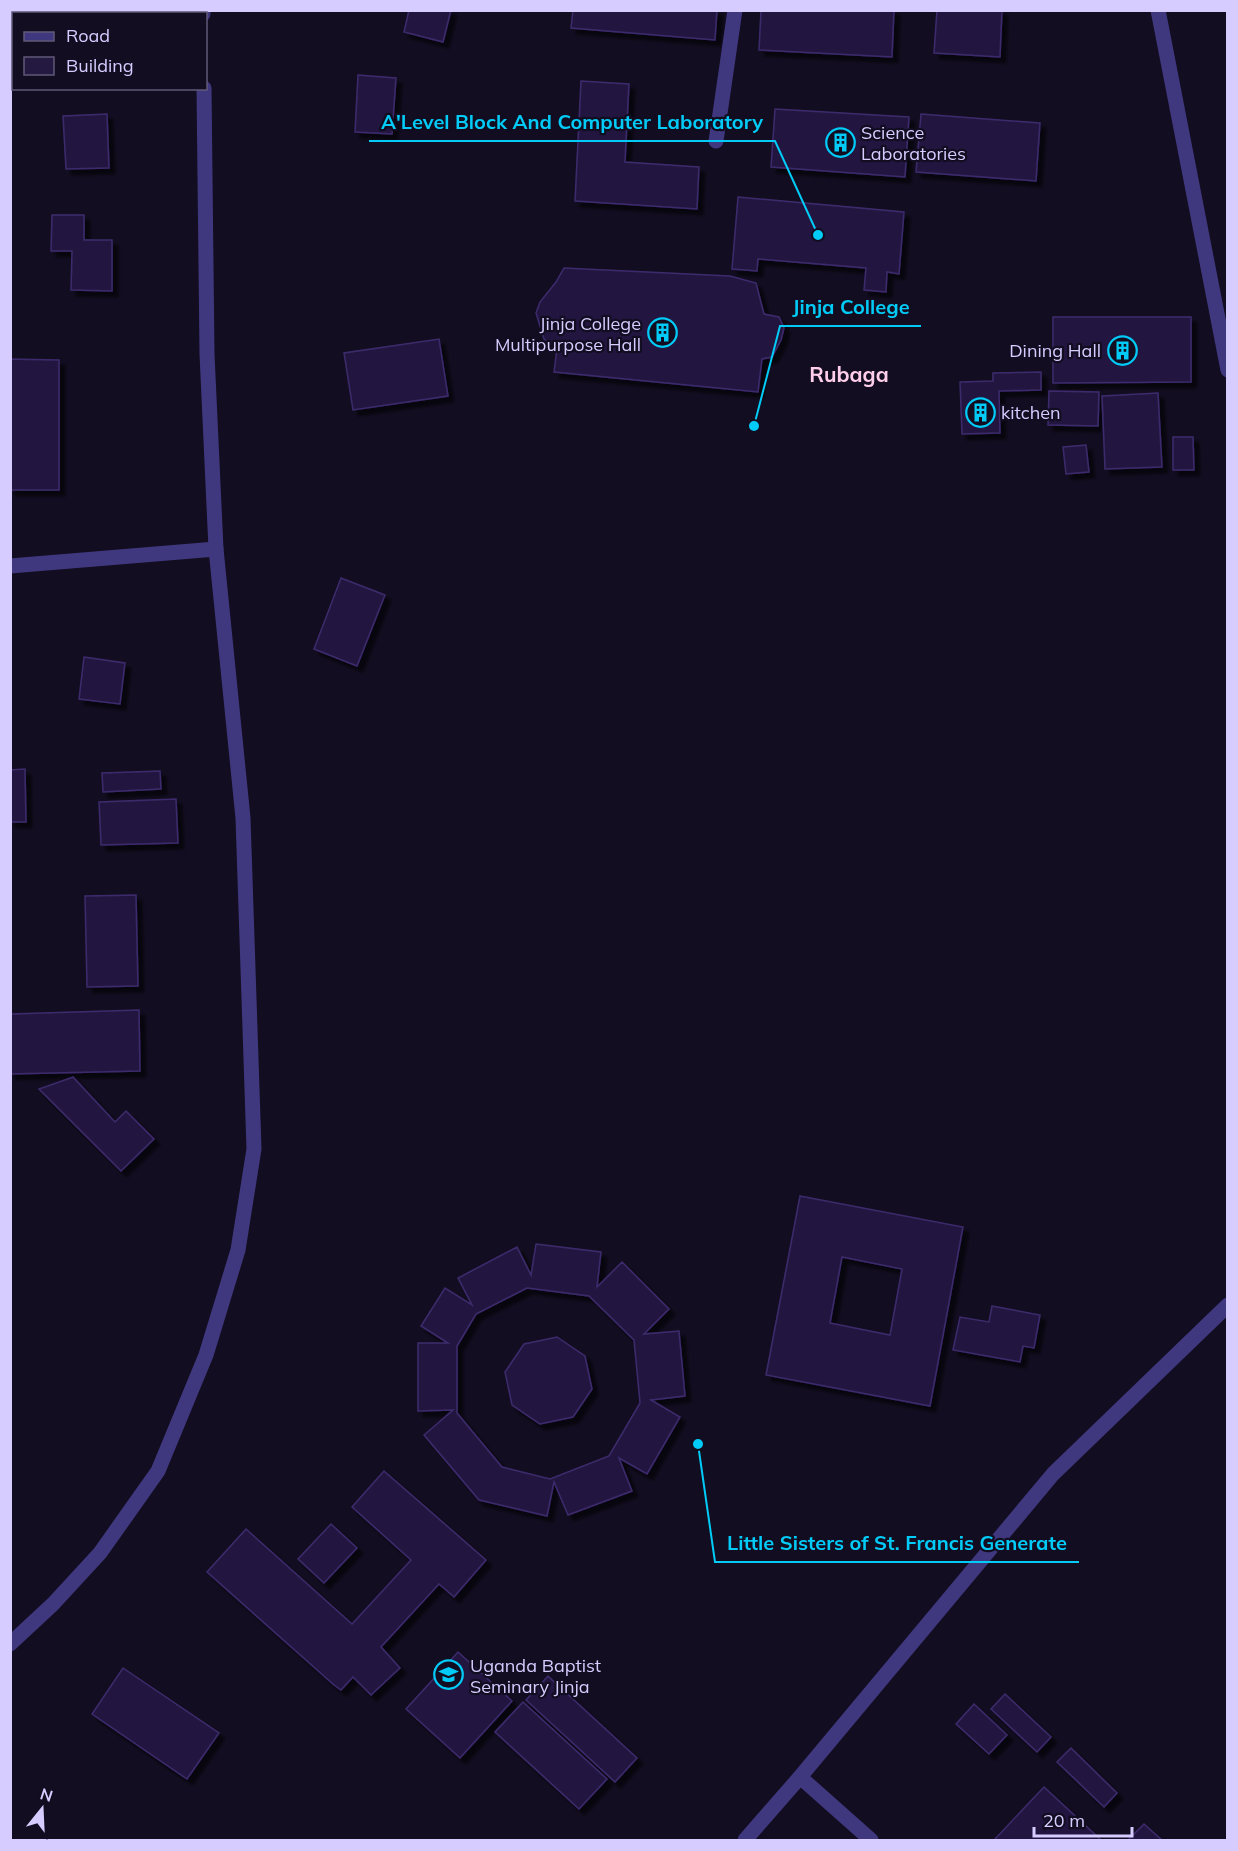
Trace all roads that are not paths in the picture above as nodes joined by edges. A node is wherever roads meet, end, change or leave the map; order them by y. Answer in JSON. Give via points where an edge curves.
{"nodes":[{"id":1,"x":735,"y":10,"type":"edge"},
{"id":2,"x":1158,"y":10,"type":"edge"},
{"id":3,"x":204,"y":90,"type":"edge"},
{"id":4,"x":716,"y":141,"type":"dead end"},
{"id":5,"x":1227,"y":370,"type":"edge"},
{"id":6,"x":216,"y":549,"type":"junction"},
{"id":7,"x":10,"y":566,"type":"edge"},
{"id":8,"x":1227,"y":1305,"type":"edge"},
{"id":9,"x":10,"y":1644,"type":"edge"},
{"id":10,"x":800,"y":1777,"type":"junction"},
{"id":11,"x":745,"y":1840,"type":"edge"},
{"id":12,"x":871,"y":1840,"type":"edge"}],
"edges":[{"from":1,"to":4,"type":"street"},
{"from":2,"to":5,"type":"street"},
{"from":3,"to":6,"type":"street","via":[[207,354]]},
{"from":6,"to":7,"type":"street"},
{"from":6,"to":9,"type":"street","via":[[243,818],[254,1137],[238,1250],[206,1355],[158,1471],[100,1553]]},
{"from":8,"to":10,"type":"street","via":[[1053,1474]]},
{"from":10,"to":11,"type":"street"},
{"from":10,"to":12,"type":"street"}]}
